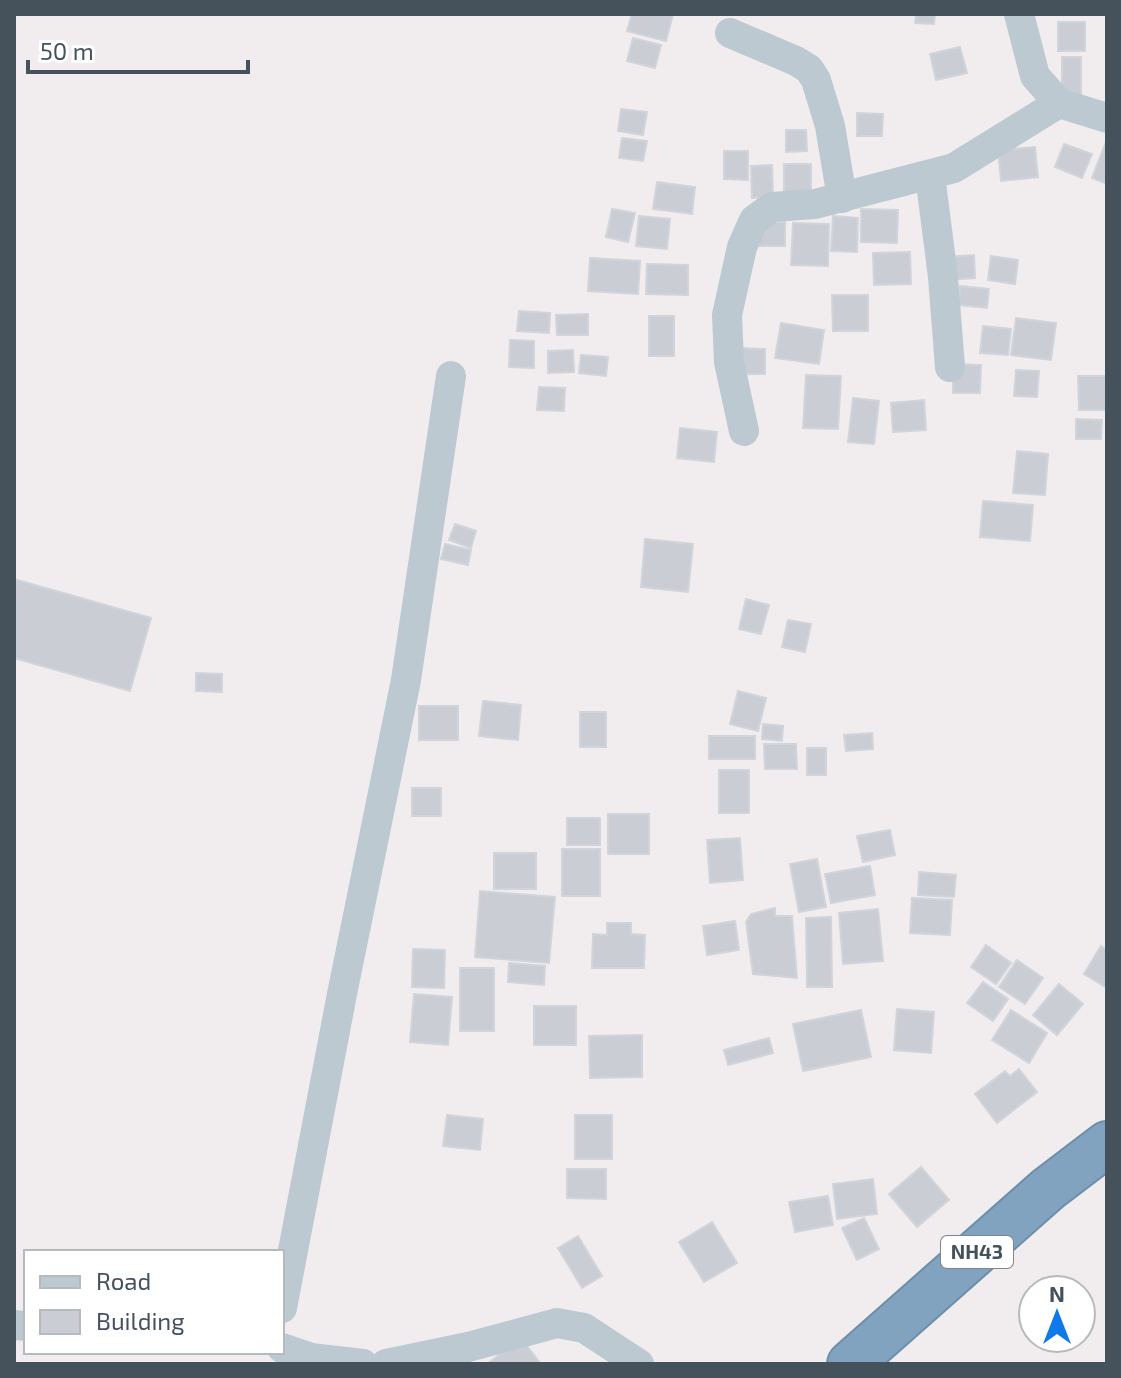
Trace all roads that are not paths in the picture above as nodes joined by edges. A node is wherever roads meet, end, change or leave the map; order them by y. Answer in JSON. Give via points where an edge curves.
{"nodes":[{"id":1,"x":1019,"y":14,"type":"edge"},
{"id":2,"x":730,"y":33,"type":"dead end"},
{"id":3,"x":1059,"y":103,"type":"junction"},
{"id":4,"x":1107,"y":118,"type":"edge"},
{"id":5,"x":930,"y":175,"type":"junction"},
{"id":6,"x":842,"y":198,"type":"junction"},
{"id":7,"x":950,"y":367,"type":"dead end"},
{"id":8,"x":451,"y":376,"type":"dead end"},
{"id":9,"x":744,"y":431,"type":"dead end"},
{"id":10,"x":1107,"y":1144,"type":"edge"},
{"id":11,"x":284,"y":1298,"type":"edge"},
{"id":12,"x":284,"y":1349,"type":"edge"},
{"id":13,"x":363,"y":1364,"type":"edge"},
{"id":14,"x":386,"y":1364,"type":"edge"},
{"id":15,"x":639,"y":1364,"type":"edge"},
{"id":16,"x":850,"y":1364,"type":"edge"}],
"edges":[{"from":1,"to":3,"type":"street","via":[[1035,76]]},
{"from":2,"to":6,"type":"street","via":[[809,69],[830,126]]},
{"from":3,"to":4,"type":"street"},
{"from":3,"to":5,"type":"street","via":[[954,168]]},
{"from":5,"to":6,"type":"street"},
{"from":5,"to":7,"type":"street"},
{"from":6,"to":9,"type":"street","via":[[772,207],[754,220],[742,247],[727,315],[729,362]]},
{"from":8,"to":11,"type":"street","via":[[406,680]]},
{"from":10,"to":16,"type":"highway","number":"NH43","via":[[1048,1189]]},
{"from":12,"to":13,"type":"street","via":[[311,1358]]},
{"from":14,"to":15,"type":"street","via":[[557,1323],[584,1328]]}]}
